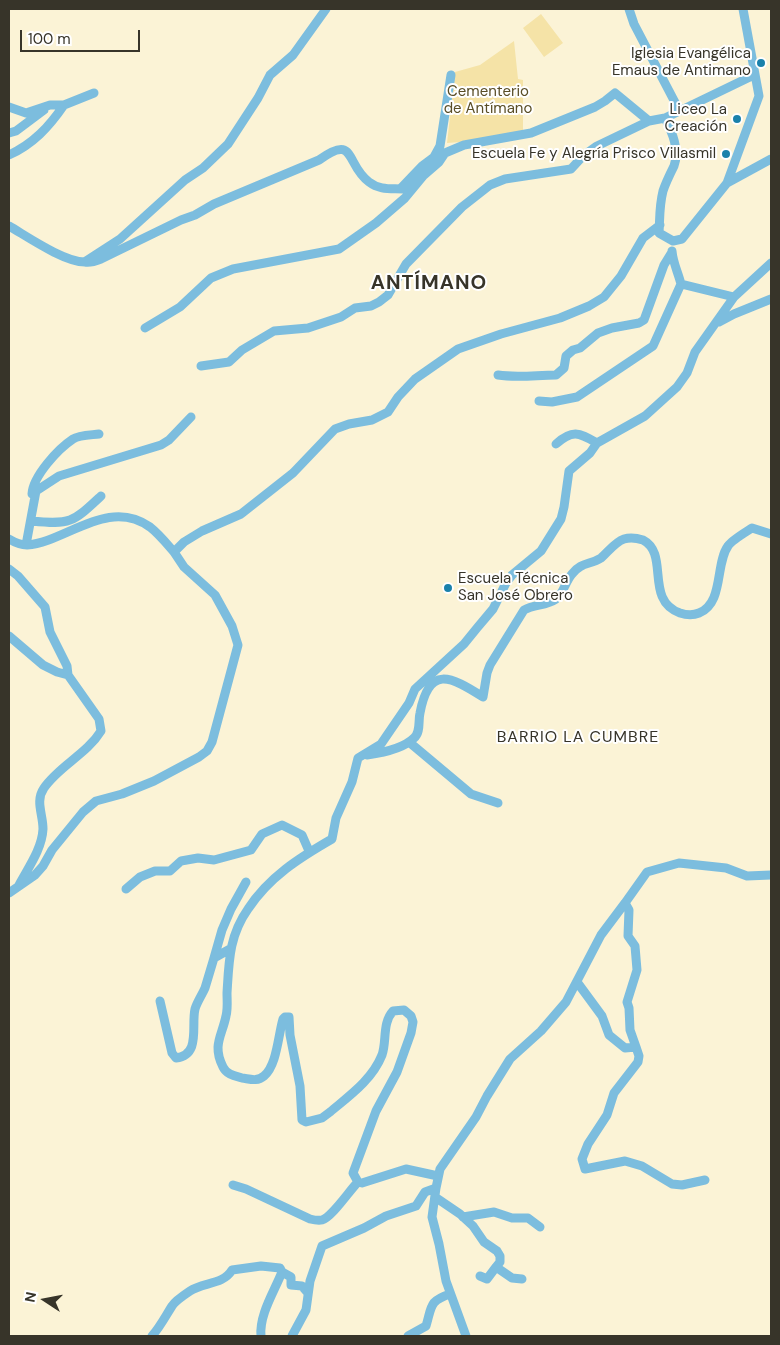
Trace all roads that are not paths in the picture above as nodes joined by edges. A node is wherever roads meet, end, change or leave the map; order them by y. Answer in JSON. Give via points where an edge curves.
{"nodes":[{"id":1,"x":326,"y":9,"type":"edge"},
{"id":2,"x":629,"y":9,"type":"edge"},
{"id":3,"x":743,"y":9,"type":"edge"},
{"id":4,"x":451,"y":75,"type":"dead end"},
{"id":5,"x":754,"y":75,"type":"junction"},
{"id":6,"x":94,"y":94,"type":"dead end"},
{"id":7,"x":50,"y":105,"type":"junction"},
{"id":8,"x":64,"y":105,"type":"junction"},
{"id":9,"x":9,"y":107,"type":"edge"},
{"id":10,"x":680,"y":110,"type":"junction"},
{"id":11,"x":665,"y":118,"type":"junction"},
{"id":12,"x":649,"y":122,"type":"junction"},
{"id":13,"x":9,"y":133,"type":"edge"},
{"id":14,"x":9,"y":155,"type":"edge"},
{"id":15,"x":771,"y":159,"type":"edge"},
{"id":16,"x":727,"y":183,"type":"junction"},
{"id":17,"x":406,"y":189,"type":"junction"},
{"id":18,"x":9,"y":226,"type":"edge"},
{"id":19,"x":660,"y":226,"type":"junction"},
{"id":20,"x":673,"y":241,"type":"junction"},
{"id":21,"x":672,"y":252,"type":"junction"},
{"id":22,"x":83,"y":262,"type":"junction"},
{"id":23,"x":771,"y":263,"type":"edge"},
{"id":24,"x":681,"y":284,"type":"junction"},
{"id":25,"x":734,"y":297,"type":"junction"},
{"id":26,"x":771,"y":299,"type":"edge"},
{"id":27,"x":715,"y":325,"type":"junction"},
{"id":28,"x":145,"y":328,"type":"dead end"},
{"id":29,"x":201,"y":366,"type":"dead end"},
{"id":30,"x":498,"y":375,"type":"dead end"},
{"id":31,"x":539,"y":401,"type":"dead end"},
{"id":32,"x":190,"y":417,"type":"dead end"},
{"id":33,"x":99,"y":434,"type":"dead end"},
{"id":34,"x":597,"y":443,"type":"junction"},
{"id":35,"x":556,"y":444,"type":"dead end"},
{"id":36,"x":101,"y":496,"type":"dead end"},
{"id":37,"x":34,"y":502,"type":"junction"},
{"id":38,"x":32,"y":521,"type":"junction"},
{"id":39,"x":771,"y":534,"type":"edge"},
{"id":40,"x":9,"y":539,"type":"edge"},
{"id":41,"x":26,"y":545,"type":"junction"},
{"id":42,"x":174,"y":552,"type":"junction"},
{"id":43,"x":9,"y":569,"type":"edge"},
{"id":44,"x":9,"y":636,"type":"edge"},
{"id":45,"x":68,"y":675,"type":"junction"},
{"id":46,"x":409,"y":742,"type":"junction"},
{"id":47,"x":358,"y":758,"type":"junction"},
{"id":48,"x":498,"y":803,"type":"dead end"},
{"id":49,"x":309,"y":851,"type":"junction"},
{"id":50,"x":771,"y":875,"type":"edge"},
{"id":51,"x":246,"y":882,"type":"dead end"},
{"id":52,"x":17,"y":888,"type":"junction"},
{"id":53,"x":126,"y":889,"type":"dead end"},
{"id":54,"x":9,"y":893,"type":"edge"},
{"id":55,"x":626,"y":903,"type":"junction"},
{"id":56,"x":230,"y":949,"type":"junction"},
{"id":57,"x":214,"y":958,"type":"junction"},
{"id":58,"x":577,"y":982,"type":"junction"},
{"id":59,"x":160,"y":1001,"type":"dead end"},
{"id":60,"x":636,"y":1047,"type":"junction"},
{"id":61,"x":438,"y":1176,"type":"junction"},
{"id":62,"x":705,"y":1180,"type":"dead end"},
{"id":63,"x":358,"y":1182,"type":"junction"},
{"id":64,"x":233,"y":1185,"type":"dead end"},
{"id":65,"x":435,"y":1193,"type":"junction"},
{"id":66,"x":463,"y":1217,"type":"junction"},
{"id":67,"x":540,"y":1227,"type":"dead end"},
{"id":68,"x":496,"y":1267,"type":"junction"},
{"id":69,"x":282,"y":1272,"type":"junction"},
{"id":70,"x":480,"y":1276,"type":"dead end"},
{"id":71,"x":522,"y":1279,"type":"dead end"},
{"id":72,"x":308,"y":1293,"type":"junction"},
{"id":73,"x":450,"y":1294,"type":"junction"},
{"id":74,"x":152,"y":1336,"type":"edge"},
{"id":75,"x":261,"y":1336,"type":"edge"},
{"id":76,"x":292,"y":1336,"type":"edge"},
{"id":77,"x":408,"y":1336,"type":"edge"},
{"id":78,"x":466,"y":1336,"type":"edge"}],
"edges":[{"from":1,"to":22,"type":"street","via":[[293,55],[270,75],[228,144],[120,239]]},
{"from":2,"to":10,"type":"street"},
{"from":3,"to":5,"type":"street"},
{"from":4,"to":17,"type":"street","via":[[440,146]]},
{"from":5,"to":10,"type":"street"},
{"from":5,"to":16,"type":"street","via":[[759,96]]},
{"from":6,"to":8,"type":"street"},
{"from":7,"to":8,"type":"street"},
{"from":7,"to":9,"type":"street","via":[[26,113]]},
{"from":7,"to":13,"type":"street"},
{"from":8,"to":14,"type":"street","via":[[44,132]]},
{"from":10,"to":11,"type":"street"},
{"from":11,"to":12,"type":"street"},
{"from":11,"to":19,"type":"street","via":[[674,138],[676,159],[663,191]]},
{"from":12,"to":17,"type":"street","via":[[615,93],[595,107],[531,134],[464,145],[445,153]]},
{"from":12,"to":29,"type":"street","via":[[597,146],[571,169],[505,178],[490,185],[462,207],[406,264],[388,295],[379,302],[355,308],[342,318],[308,328],[274,331],[242,350],[230,362]]},
{"from":15,"to":16,"type":"street"},
{"from":16,"to":20,"type":"street","via":[[682,239]]},
{"from":17,"to":22,"type":"street","via":[[384,190],[369,183],[346,151],[334,149],[319,160],[214,204],[101,260]]},
{"from":17,"to":28,"type":"street","via":[[405,198],[339,249],[233,269],[211,278],[180,307]]},
{"from":18,"to":22,"type":"street","via":[[53,251]]},
{"from":19,"to":20,"type":"street","via":[[660,233]]},
{"from":19,"to":42,"type":"street","via":[[643,238],[621,276],[604,297],[560,318],[458,349],[414,379],[388,412],[372,420],[335,429],[293,473],[240,514],[202,531]]},
{"from":20,"to":21,"type":"street"},
{"from":21,"to":24,"type":"street"},
{"from":21,"to":30,"type":"street","via":[[664,264],[644,320],[639,324],[598,333],[566,356],[564,368],[556,376]]},
{"from":23,"to":25,"type":"street"},
{"from":24,"to":25,"type":"street"},
{"from":24,"to":31,"type":"street","via":[[653,346],[577,397]]},
{"from":25,"to":27,"type":"street"},
{"from":26,"to":27,"type":"street"},
{"from":27,"to":34,"type":"street","via":[[695,352],[677,387],[645,416]]},
{"from":32,"to":37,"type":"street","via":[[161,445],[59,476],[36,491]]},
{"from":33,"to":37,"type":"street","via":[[74,438],[58,452],[32,487]]},
{"from":34,"to":35,"type":"street","via":[[574,433]]},
{"from":34,"to":47,"type":"street","via":[[569,470],[560,519],[542,551],[512,575],[478,628],[415,689],[381,744]]},
{"from":36,"to":38,"type":"street","via":[[78,517],[68,521]]},
{"from":37,"to":38,"type":"street"},
{"from":38,"to":41,"type":"street"},
{"from":39,"to":46,"type":"street","via":[[752,528],[727,546],[711,602],[705,610],[686,615],[667,605],[660,592],[656,558],[651,547],[636,538],[624,539],[600,558],[579,567],[566,583],[562,595],[554,601],[524,610],[486,673],[483,696],[446,678],[435,680],[426,688],[418,733]]},
{"from":40,"to":41,"type":"street"},
{"from":41,"to":42,"type":"street","via":[[112,517],[130,518],[150,527]]},
{"from":42,"to":52,"type":"street","via":[[184,566],[216,595],[238,645],[212,742],[199,757],[154,781],[96,801],[83,812],[35,875]]},
{"from":43,"to":45,"type":"street","via":[[45,607],[50,632],[67,666]]},
{"from":44,"to":45,"type":"street","via":[[49,668]]},
{"from":45,"to":52,"type":"street","via":[[99,719],[101,731],[94,743],[71,760],[44,788],[39,798],[43,828],[39,846]]},
{"from":46,"to":47,"type":"street","via":[[384,753]]},
{"from":46,"to":48,"type":"street","via":[[471,794]]},
{"from":47,"to":49,"type":"street","via":[[352,782],[336,818],[332,839]]},
{"from":49,"to":53,"type":"street","via":[[302,835],[282,825],[262,834],[251,850],[214,860],[181,861],[170,871],[155,871],[140,877]]},
{"from":49,"to":56,"type":"street","via":[[271,880],[247,910]]},
{"from":50,"to":55,"type":"street","via":[[747,876],[726,868],[679,863],[647,872]]},
{"from":51,"to":57,"type":"street","via":[[222,930]]},
{"from":52,"to":54,"type":"street"},
{"from":55,"to":58,"type":"street","via":[[601,935]]},
{"from":55,"to":60,"type":"street","via":[[629,910],[628,936],[634,946],[637,970],[627,1002],[630,1030]]},
{"from":56,"to":57,"type":"street"},
{"from":56,"to":63,"type":"street","via":[[226,1015],[217,1045],[223,1067],[233,1076],[262,1078],[270,1069],[283,1020],[289,1017],[303,1122],[322,1118],[371,1074],[383,1051],[387,1019],[393,1011],[404,1010],[411,1016],[414,1022],[397,1072],[376,1111],[354,1168],[354,1178]]},
{"from":57,"to":59,"type":"street","via":[[195,1010],[195,1034],[185,1056],[176,1058],[172,1054]]},
{"from":58,"to":60,"type":"street","via":[[602,1016],[609,1036],[625,1048]]},
{"from":58,"to":61,"type":"street","via":[[566,1002],[541,1031],[510,1059]]},
{"from":60,"to":62,"type":"street","via":[[638,1062],[614,1092],[607,1115],[588,1144],[582,1159],[585,1169],[625,1161],[642,1166],[672,1184]]},
{"from":61,"to":63,"type":"street","via":[[406,1169],[366,1183]]},
{"from":61,"to":65,"type":"street"},
{"from":63,"to":64,"type":"street","via":[[333,1212],[320,1221]]},
{"from":65,"to":66,"type":"street"},
{"from":65,"to":72,"type":"street","via":[[425,1192],[416,1206],[386,1216],[322,1246]]},
{"from":65,"to":73,"type":"street","via":[[432,1217]]},
{"from":66,"to":67,"type":"street","via":[[494,1212],[512,1218],[528,1218]]},
{"from":66,"to":68,"type":"street","via":[[500,1256]]},
{"from":68,"to":70,"type":"street","via":[[487,1279]]},
{"from":68,"to":71,"type":"street","via":[[512,1278]]},
{"from":69,"to":72,"type":"street","via":[[291,1276],[291,1285],[302,1286]]},
{"from":69,"to":74,"type":"street","via":[[280,1268],[270,1266],[232,1270],[228,1276],[192,1290],[172,1305]]},
{"from":69,"to":75,"type":"street","via":[[263,1314]]},
{"from":72,"to":76,"type":"street","via":[[306,1310]]},
{"from":73,"to":77,"type":"street","via":[[433,1303],[426,1326]]},
{"from":73,"to":78,"type":"street"}]}
